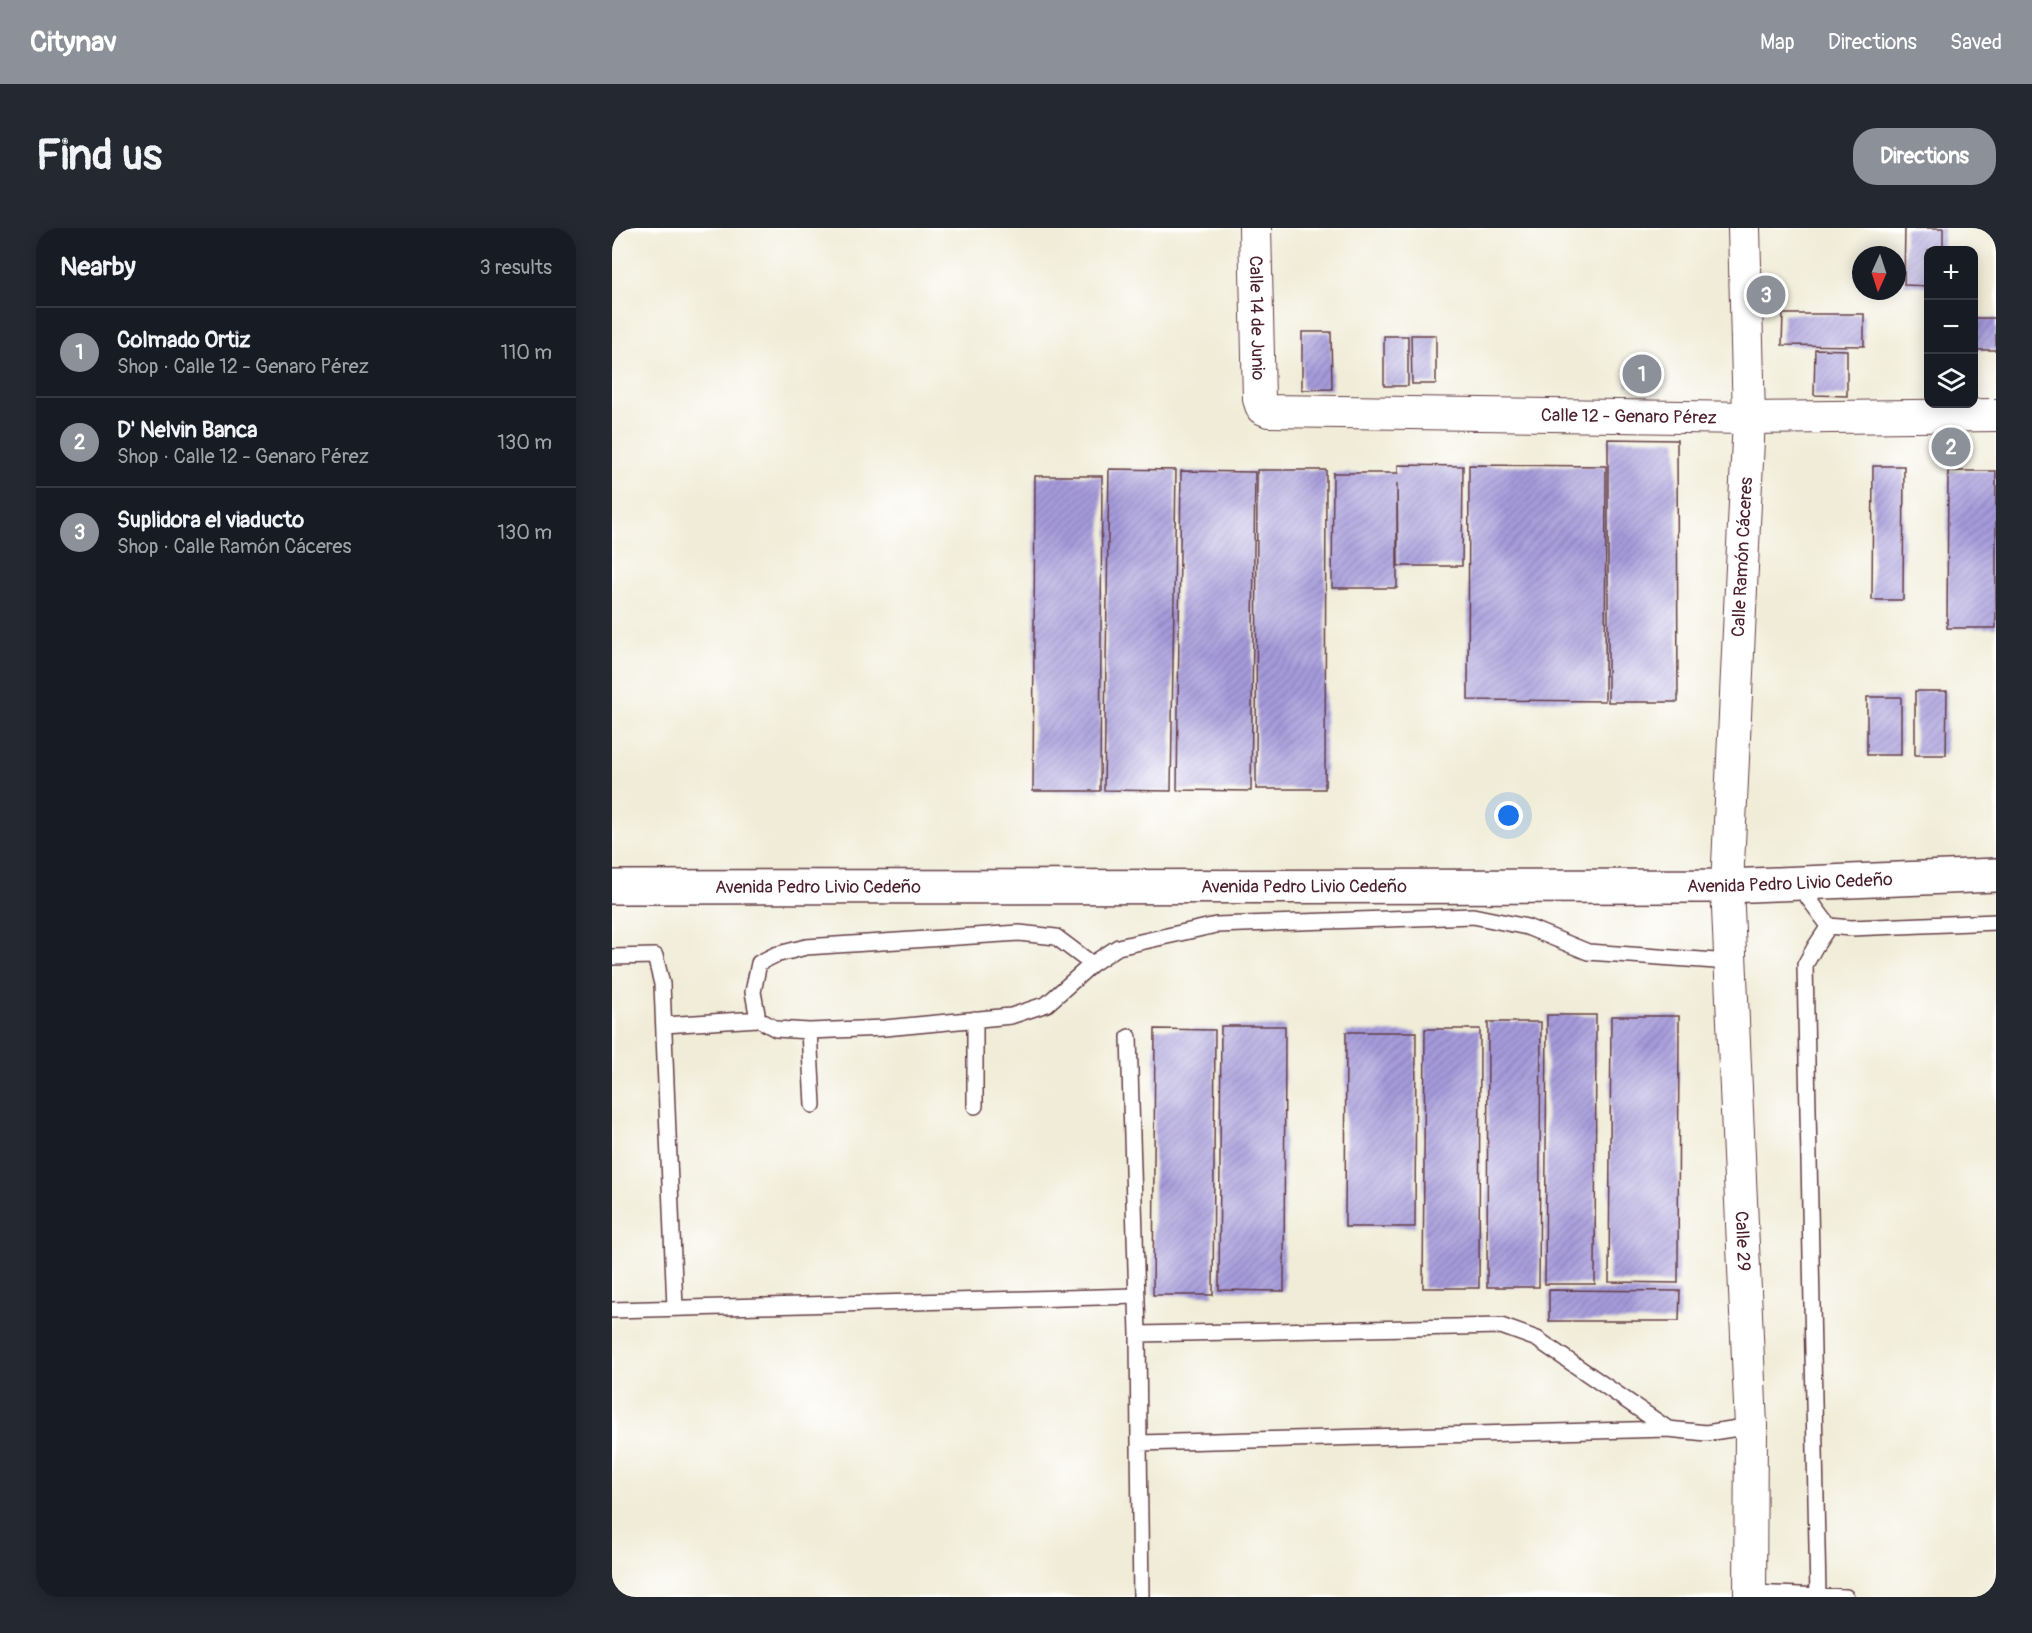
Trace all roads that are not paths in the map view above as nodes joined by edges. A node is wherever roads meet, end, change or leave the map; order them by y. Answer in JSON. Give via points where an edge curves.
{"nodes":[{"id":1,"x":1255,"y":228,"type":"edge"},
{"id":2,"x":1744,"y":228,"type":"edge"},
{"id":3,"x":1262,"y":408,"type":"joint"},
{"id":4,"x":1996,"y":415,"type":"edge"},
{"id":5,"x":1749,"y":418,"type":"junction"},
{"id":6,"x":1996,"y":875,"type":"edge"},
{"id":7,"x":1797,"y":883,"type":"junction"},
{"id":8,"x":1726,"y":886,"type":"junction"},
{"id":9,"x":612,"y":888,"type":"edge"},
{"id":10,"x":1996,"y":922,"type":"edge"},
{"id":11,"x":1829,"y":926,"type":"junction"},
{"id":12,"x":612,"y":957,"type":"edge"},
{"id":13,"x":1730,"y":962,"type":"junction"},
{"id":14,"x":1092,"y":964,"type":"junction"},
{"id":15,"x":758,"y":1019,"type":"junction"},
{"id":16,"x":975,"y":1019,"type":"junction"},
{"id":17,"x":664,"y":1025,"type":"junction"},
{"id":18,"x":809,"y":1031,"type":"junction"},
{"id":19,"x":1129,"y":1036,"type":"dead end"},
{"id":20,"x":813,"y":1106,"type":"dead end"},
{"id":21,"x":975,"y":1106,"type":"dead end"},
{"id":22,"x":1136,"y":1296,"type":"junction"},
{"id":23,"x":675,"y":1308,"type":"junction"},
{"id":24,"x":612,"y":1310,"type":"edge"},
{"id":25,"x":1138,"y":1334,"type":"junction"},
{"id":26,"x":1751,"y":1426,"type":"junction"},
{"id":27,"x":1668,"y":1429,"type":"junction"},
{"id":28,"x":1139,"y":1443,"type":"junction"},
{"id":29,"x":1750,"y":1595,"type":"edge"},
{"id":30,"x":1818,"y":1595,"type":"junction"},
{"id":31,"x":1141,"y":1597,"type":"edge"},
{"id":32,"x":1846,"y":1597,"type":"edge"}],
"edges":[{"from":1,"to":3,"type":"street","name":"Calle 14 de Junio"},
{"from":2,"to":5,"type":"street","name":"Calle Ramón Cáceres"},
{"from":3,"to":5,"type":"street","name":"Calle 12 - Genaro Pérez"},
{"from":4,"to":5,"type":"street","name":"Calle 12 - Genaro Pérez"},
{"from":5,"to":8,"type":"street","name":"Calle Ramón Cáceres"},
{"from":6,"to":7,"type":"main road","name":"Avenida Pedro Livio Cedeño"},
{"from":7,"to":8,"type":"main road","name":"Avenida Pedro Livio Cedeño"},
{"from":7,"to":11,"type":"lane"},
{"from":8,"to":9,"type":"main road","name":"Avenida Pedro Livio Cedeño"},
{"from":8,"to":13,"type":"street","name":"Calle 29"},
{"from":10,"to":11,"type":"lane"},
{"from":11,"to":30,"type":"lane","via":[[1805,965]]},
{"from":12,"to":17,"type":"lane","via":[[655,956],[662,984]]},
{"from":13,"to":14,"type":"lane","via":[[1588,952],[1527,927],[1473,916],[1216,925],[1118,947]]},
{"from":13,"to":26,"type":"street","name":"Calle 29"},
{"from":14,"to":15,"type":"lane","via":[[1056,937],[1019,933],[806,947],[759,963],[753,992]]},
{"from":14,"to":16,"type":"lane","via":[[1047,1004],[1011,1016]]},
{"from":15,"to":17,"type":"lane"},
{"from":15,"to":18,"type":"lane","via":[[776,1029]]},
{"from":16,"to":18,"type":"lane"},
{"from":16,"to":21,"type":"lane"},
{"from":17,"to":23,"type":"lane"},
{"from":18,"to":20,"type":"lane"},
{"from":19,"to":22,"type":"lane"},
{"from":22,"to":23,"type":"lane"},
{"from":22,"to":25,"type":"lane"},
{"from":23,"to":24,"type":"lane"},
{"from":25,"to":27,"type":"lane","via":[[1502,1326],[1537,1339]]},
{"from":25,"to":28,"type":"lane"},
{"from":26,"to":27,"type":"lane","via":[[1706,1433]]},
{"from":26,"to":29,"type":"street","name":"Calle 29"},
{"from":27,"to":28,"type":"lane"},
{"from":28,"to":31,"type":"lane"},
{"from":29,"to":30,"type":"lane"},
{"from":30,"to":32,"type":"lane"}]}
